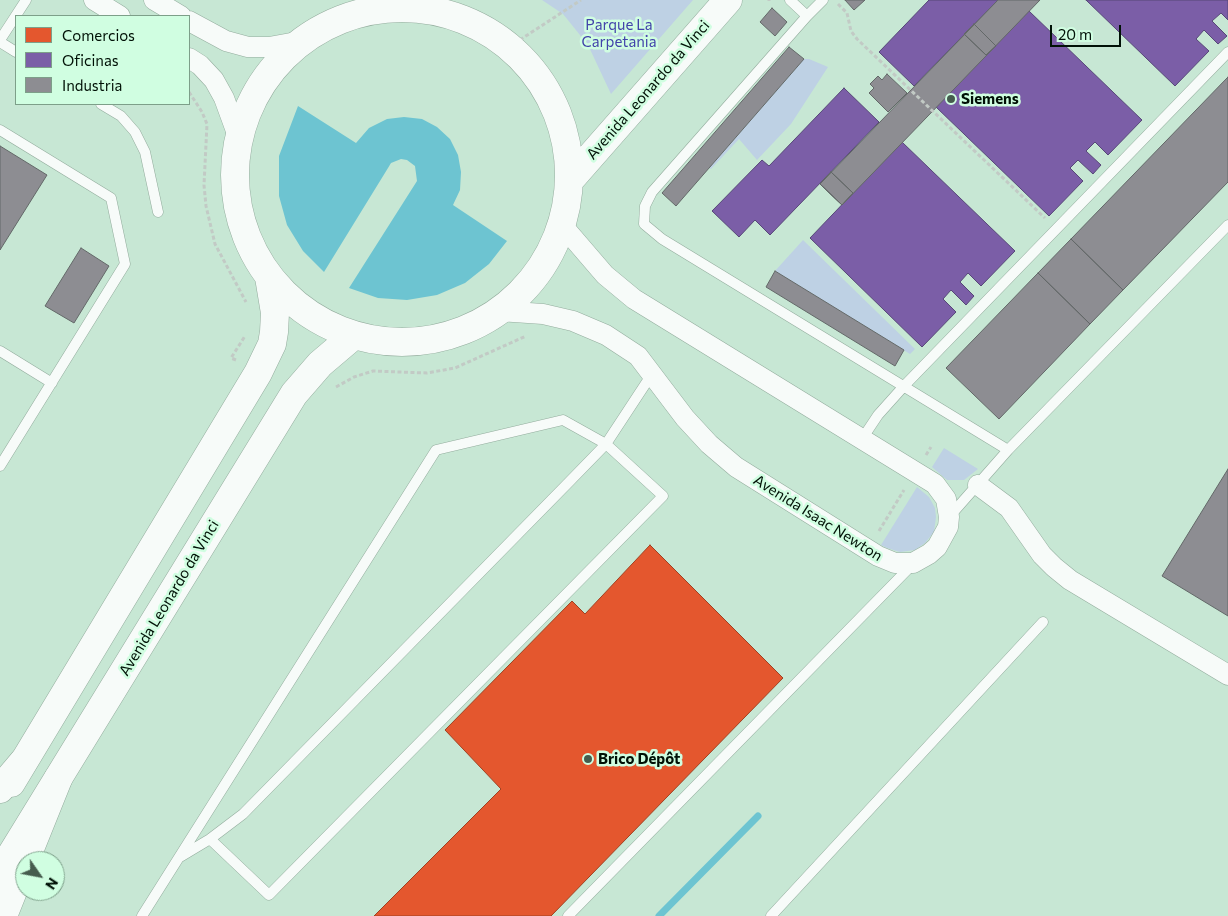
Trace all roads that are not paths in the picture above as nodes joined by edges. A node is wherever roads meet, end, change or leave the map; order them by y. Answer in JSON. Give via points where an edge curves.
{"nodes":[{"id":1,"x":26,"y":0,"type":"edge"},
{"id":2,"x":94,"y":0,"type":"edge"},
{"id":3,"x":154,"y":0,"type":"edge"},
{"id":4,"x":728,"y":0,"type":"edge"},
{"id":5,"x":790,"y":0,"type":"edge"},
{"id":6,"x":823,"y":0,"type":"edge"},
{"id":7,"x":402,"y":4,"type":"edge"},
{"id":8,"x":16,"y":15,"type":"edge"},
{"id":9,"x":118,"y":15,"type":"edge"},
{"id":10,"x":179,"y":15,"type":"edge"},
{"id":11,"x":807,"y":16,"type":"junction"},
{"id":12,"x":15,"y":17,"type":"edge"},
{"id":13,"x":190,"y":22,"type":"edge"},
{"id":14,"x":0,"y":41,"type":"edge"},
{"id":15,"x":302,"y":41,"type":"junction"},
{"id":16,"x":15,"y":51,"type":"edge"},
{"id":17,"x":1228,"y":52,"type":"edge"},
{"id":18,"x":190,"y":59,"type":"edge"},
{"id":19,"x":103,"y":105,"type":"edge"},
{"id":20,"x":0,"y":130,"type":"edge"},
{"id":21,"x":239,"y":139,"type":"junction"},
{"id":22,"x":570,"y":180,"type":"junction"},
{"id":23,"x":158,"y":212,"type":"dead end"},
{"id":24,"x":562,"y":225,"type":"junction"},
{"id":25,"x":1228,"y":225,"type":"edge"},
{"id":26,"x":269,"y":277,"type":"junction"},
{"id":27,"x":500,"y":311,"type":"junction"},
{"id":28,"x":353,"y":336,"type":"junction"},
{"id":29,"x":0,"y":351,"type":"edge"},
{"id":30,"x":652,"y":374,"type":"junction"},
{"id":31,"x":52,"y":383,"type":"junction"},
{"id":32,"x":904,"y":386,"type":"junction"},
{"id":33,"x":862,"y":439,"type":"junction"},
{"id":34,"x":606,"y":444,"type":"junction"},
{"id":35,"x":1008,"y":450,"type":"junction"},
{"id":36,"x":0,"y":466,"type":"edge"},
{"id":37,"x":978,"y":485,"type":"junction"},
{"id":38,"x":949,"y":517,"type":"junction"},
{"id":39,"x":913,"y":563,"type":"junction"},
{"id":40,"x":1043,"y":622,"type":"dead end"},
{"id":41,"x":1228,"y":675,"type":"edge"},
{"id":42,"x":22,"y":762,"type":"junction"},
{"id":43,"x":58,"y":780,"type":"junction"},
{"id":44,"x":0,"y":789,"type":"edge"},
{"id":45,"x":0,"y":801,"type":"edge"},
{"id":46,"x":210,"y":839,"type":"junction"},
{"id":47,"x":29,"y":851,"type":"edge"},
{"id":48,"x":178,"y":858,"type":"junction"},
{"id":49,"x":0,"y":873,"type":"edge"},
{"id":50,"x":15,"y":886,"type":"edge"},
{"id":51,"x":3,"y":916,"type":"edge"},
{"id":52,"x":142,"y":916,"type":"edge"},
{"id":53,"x":568,"y":916,"type":"edge"},
{"id":54,"x":771,"y":916,"type":"edge"}],
"edges":[{"from":1,"to":8,"type":"lane"},
{"from":2,"to":9,"type":"street"},
{"from":3,"to":10,"type":"street"},
{"from":4,"to":22,"type":"main road","name":"Avenida Leonardo da Vinci"},
{"from":5,"to":11,"type":"lane"},
{"from":6,"to":11,"type":"lane"},
{"from":7,"to":15,"type":"main road","via":[[332,24]]},
{"from":7,"to":22,"type":"main road","via":[[469,21],[500,39],[525,61],[550,96],[565,136]]},
{"from":11,"to":32,"type":"lane","via":[[652,192],[645,206],[644,224],[662,239]]},
{"from":12,"to":14,"type":"lane"},
{"from":13,"to":15,"type":"street","via":[[226,41],[248,47]]},
{"from":14,"to":16,"type":"lane"},
{"from":15,"to":21,"type":"main road","via":[[276,66],[253,101]]},
{"from":17,"to":32,"type":"lane"},
{"from":18,"to":21,"type":"street","via":[[214,80]]},
{"from":19,"to":23,"type":"lane","via":[[121,116],[146,152]]},
{"from":20,"to":31,"type":"lane","via":[[111,198],[125,264]]},
{"from":21,"to":26,"type":"main road","via":[[235,170],[238,206],[251,248]]},
{"from":22,"to":24,"type":"main road"},
{"from":24,"to":27,"type":"main road","via":[[548,257],[527,287]]},
{"from":24,"to":33,"type":"street","via":[[605,275],[634,299]]},
{"from":25,"to":35,"type":"lane"},
{"from":26,"to":28,"type":"main road","via":[[293,303],[322,323]]},
{"from":26,"to":42,"type":"main road","via":[[275,313],[274,332],[258,373]]},
{"from":27,"to":28,"type":"main road","via":[[465,331],[430,341],[390,343]]},
{"from":27,"to":30,"type":"street","name":"Avenida Isaac Newton","via":[[543,314],[573,321],[606,335],[638,356]]},
{"from":28,"to":43,"type":"main road","name":"Avenida Leonardo da Vinci","via":[[320,364],[294,394]]},
{"from":29,"to":31,"type":"lane"},
{"from":30,"to":34,"type":"lane"},
{"from":30,"to":39,"type":"street","name":"Avenida Isaac Newton","via":[[708,444],[736,467],[867,550],[895,563]]},
{"from":31,"to":36,"type":"lane"},
{"from":32,"to":33,"type":"lane"},
{"from":32,"to":35,"type":"lane"},
{"from":33,"to":38,"type":"street","via":[[941,491]]},
{"from":34,"to":46,"type":"lane","via":[[243,814]]},
{"from":34,"to":46,"type":"lane","via":[[663,496],[269,896]]},
{"from":34,"to":48,"type":"lane","via":[[563,420],[436,450]]},
{"from":35,"to":37,"type":"lane"},
{"from":37,"to":38,"type":"lane"},
{"from":37,"to":41,"type":"street","via":[[1009,508],[1042,555],[1070,580]]},
{"from":38,"to":39,"type":"street","via":[[948,527],[937,546]]},
{"from":39,"to":53,"type":"lane"},
{"from":40,"to":54,"type":"lane"},
{"from":42,"to":44,"type":"main road"},
{"from":42,"to":45,"type":"main road"},
{"from":43,"to":47,"type":"main road"},
{"from":43,"to":49,"type":"main road","name":"Avenida Leonardo da Vinci"},
{"from":46,"to":48,"type":"lane"},
{"from":48,"to":52,"type":"lane"},
{"from":50,"to":51,"type":"main road"}]}
